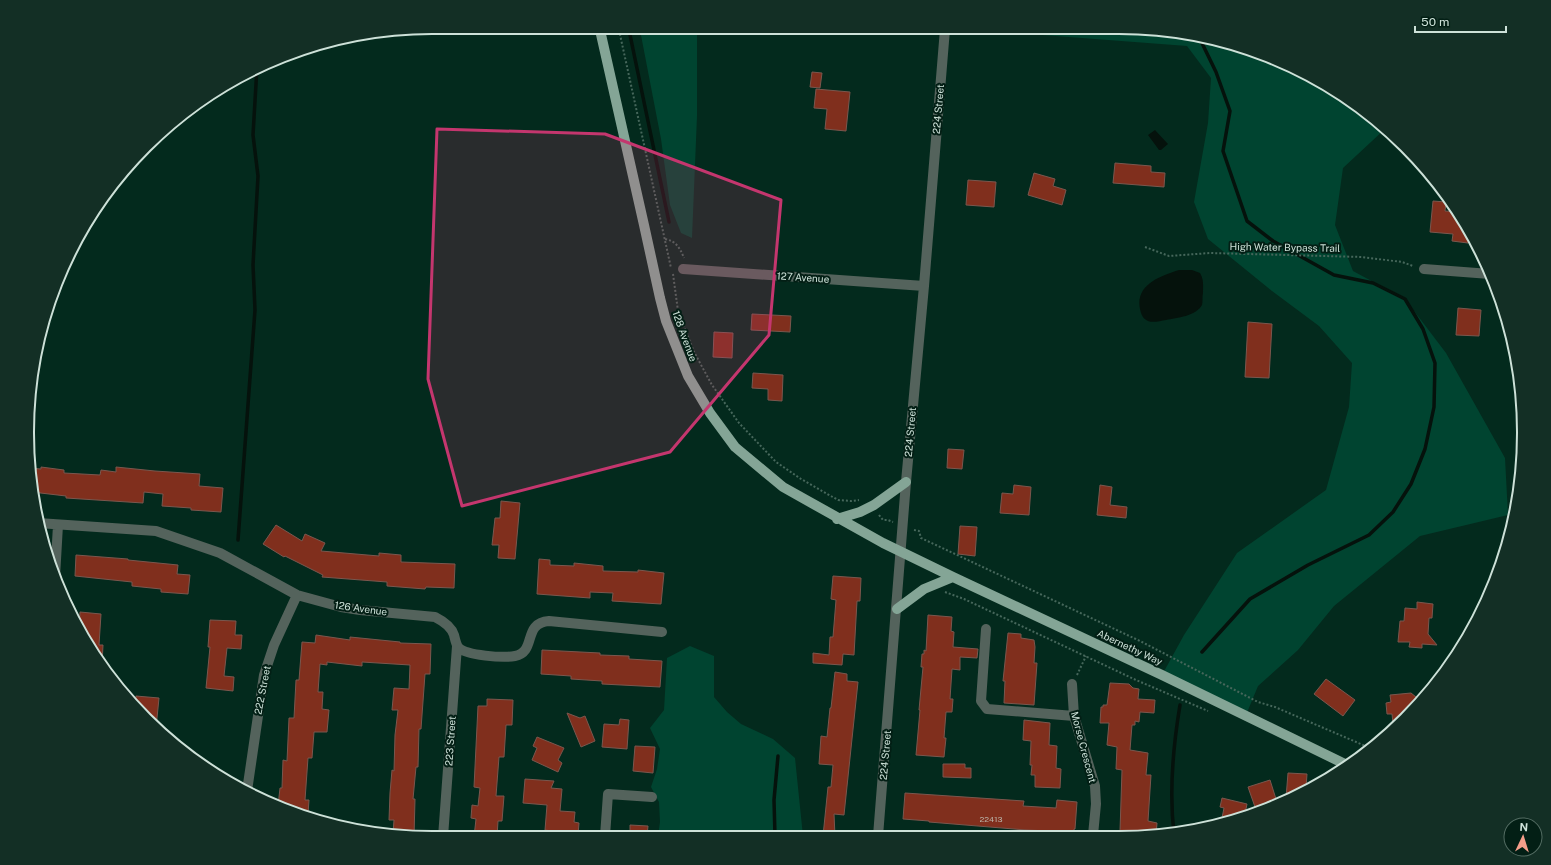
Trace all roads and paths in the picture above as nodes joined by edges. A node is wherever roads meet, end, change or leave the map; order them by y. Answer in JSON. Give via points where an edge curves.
{"nodes":[{"id":1,"x":601,"y":34,"type":"edge"},
{"id":2,"x":620,"y":34,"type":"edge"},
{"id":3,"x":945,"y":34,"type":"edge"},
{"id":4,"x":665,"y":239,"type":"junction"},
{"id":5,"x":1145,"y":246,"type":"dead end"},
{"id":6,"x":685,"y":269,"type":"joint"},
{"id":7,"x":1424,"y":269,"type":"joint"},
{"id":8,"x":1484,"y":274,"type":"edge"},
{"id":9,"x":924,"y":286,"type":"junction"},
{"id":10,"x":906,"y":482,"type":"junction"},
{"id":11,"x":863,"y":498,"type":"dead end"},
{"id":12,"x":878,"y":514,"type":"dead end"},
{"id":13,"x":837,"y":519,"type":"junction"},
{"id":14,"x":888,"y":520,"type":"dead end"},
{"id":15,"x":45,"y":524,"type":"edge"},
{"id":16,"x":58,"y":525,"type":"junction"},
{"id":17,"x":915,"y":530,"type":"dead end"},
{"id":18,"x":900,"y":550,"type":"junction"},
{"id":19,"x":56,"y":563,"type":"edge"},
{"id":20,"x":953,"y":577,"type":"junction"},
{"id":21,"x":942,"y":591,"type":"dead end"},
{"id":22,"x":298,"y":595,"type":"junction"},
{"id":23,"x":897,"y":609,"type":"junction"},
{"id":24,"x":986,"y":629,"type":"dead end"},
{"id":25,"x":662,"y":632,"type":"dead end"},
{"id":26,"x":457,"y":646,"type":"junction"},
{"id":27,"x":1086,"y":656,"type":"junction"},
{"id":28,"x":1072,"y":684,"type":"joint"},
{"id":29,"x":1212,"y":713,"type":"dead end"},
{"id":30,"x":1074,"y":716,"type":"junction"},
{"id":31,"x":1365,"y":746,"type":"edge"},
{"id":32,"x":1342,"y":763,"type":"edge"},
{"id":33,"x":248,"y":786,"type":"edge"},
{"id":34,"x":652,"y":798,"type":"dead end"},
{"id":35,"x":443,"y":831,"type":"edge"},
{"id":36,"x":605,"y":831,"type":"edge"},
{"id":37,"x":878,"y":831,"type":"edge"},
{"id":38,"x":1094,"y":831,"type":"edge"}],
"edges":[{"from":1,"to":13,"type":"main road","name":"128 Avenue","via":[[660,298],[666,321],[688,376],[734,447],[783,487]]},
{"from":2,"to":4,"type":"path"},
{"from":3,"to":9,"type":"street","name":"224 Street"},
{"from":4,"to":6,"type":"path","via":[[672,240],[678,246],[684,256]]},
{"from":4,"to":11,"type":"path","via":[[678,311],[694,352],[712,386],[739,424],[776,462],[819,490],[838,500],[851,501]]},
{"from":5,"to":7,"type":"path","name":"High Water Bypass Trail","via":[[1169,256],[1210,254],[1362,257],[1402,262]]},
{"from":6,"to":9,"type":"street","name":"127 Avenue"},
{"from":7,"to":8,"type":"street"},
{"from":9,"to":10,"type":"street","name":"224 Street"},
{"from":10,"to":13,"type":"main road","via":[[874,505]]},
{"from":10,"to":18,"type":"street","name":"224 Street"},
{"from":12,"to":14,"type":"path","via":[[883,521]]},
{"from":13,"to":18,"type":"main road","name":"128 Avenue"},
{"from":15,"to":16,"type":"street","name":"126 Avenue"},
{"from":16,"to":19,"type":"street"},
{"from":16,"to":22,"type":"street","name":"126 Avenue","via":[[156,531],[220,553]]},
{"from":17,"to":31,"type":"path","via":[[919,531],[921,538],[1140,641],[1258,702]]},
{"from":18,"to":20,"type":"main road","name":"Abernethy Way"},
{"from":18,"to":23,"type":"street","name":"224 Street"},
{"from":20,"to":23,"type":"main road","via":[[924,589]]},
{"from":20,"to":32,"type":"main road","name":"Abernethy Way"},
{"from":21,"to":27,"type":"path"},
{"from":22,"to":26,"type":"street","name":"126 Avenue","via":[[360,610],[435,617],[450,628]]},
{"from":22,"to":33,"type":"street","name":"222 Street","via":[[274,645],[264,675]]},
{"from":23,"to":37,"type":"street","name":"224 Street"},
{"from":24,"to":30,"type":"street","via":[[981,701],[987,708]]},
{"from":25,"to":26,"type":"street","via":[[548,621],[537,624],[525,650],[515,656],[470,653]]},
{"from":26,"to":35,"type":"street","name":"223 Street"},
{"from":27,"to":28,"type":"path"},
{"from":27,"to":29,"type":"path"},
{"from":28,"to":30,"type":"street","name":"Morse Crescent"},
{"from":30,"to":38,"type":"street","name":"Morse Crescent","via":[[1096,786]]},
{"from":34,"to":36,"type":"street","via":[[608,794]]}]}
